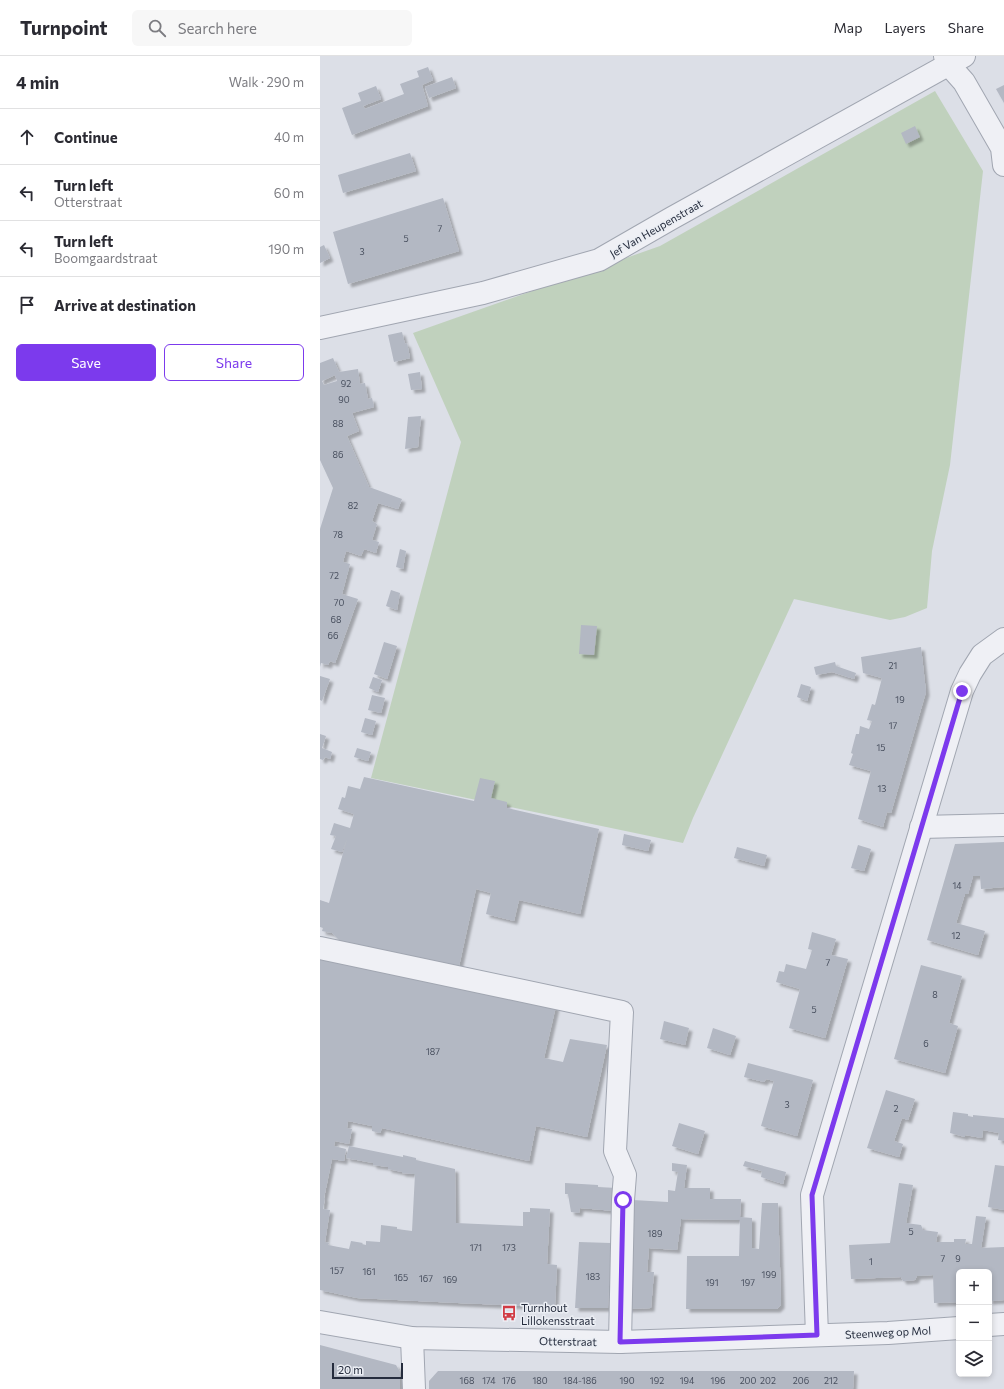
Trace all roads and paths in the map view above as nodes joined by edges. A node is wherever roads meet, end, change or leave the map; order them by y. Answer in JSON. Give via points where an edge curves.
{"nodes":[{"id":1,"x":952,"y":59,"type":"edge"},
{"id":2,"x":1004,"y":165,"type":"edge"},
{"id":3,"x":320,"y":328,"type":"edge"},
{"id":4,"x":1004,"y":638,"type":"edge"},
{"id":5,"x":1004,"y":825,"type":"edge"},
{"id":6,"x":922,"y":827,"type":"junction"},
{"id":7,"x":320,"y":948,"type":"edge"},
{"id":8,"x":320,"y":1322,"type":"edge"},
{"id":9,"x":1004,"y":1324,"type":"edge"},
{"id":10,"x":992,"y":1325,"type":"edge"},
{"id":11,"x":956,"y":1328,"type":"edge"},
{"id":12,"x":817,"y":1335,"type":"junction"},
{"id":13,"x":412,"y":1338,"type":"junction"},
{"id":14,"x":620,"y":1342,"type":"junction"},
{"id":15,"x":414,"y":1389,"type":"edge"}],
"edges":[{"from":1,"to":2,"type":"street","via":[[1002,148]]},
{"from":1,"to":3,"type":"street","name":"Jef Van Heupenstraat","via":[[599,260],[483,293]]},
{"from":4,"to":6,"type":"street","via":[[982,655],[962,691]]},
{"from":5,"to":6,"type":"street"},
{"from":6,"to":12,"type":"street","via":[[812,1195]]},
{"from":7,"to":14,"type":"street","via":[[622,1012],[615,1151],[625,1175]]},
{"from":8,"to":13,"type":"street","name":"Otterstraat"},
{"from":9,"to":10,"type":"street"},
{"from":11,"to":12,"type":"street","name":"Steenweg op Mol"},
{"from":12,"to":14,"type":"street","name":"Otterstraat"},
{"from":13,"to":14,"type":"street","name":"Otterstraat"},
{"from":13,"to":15,"type":"street"}]}
